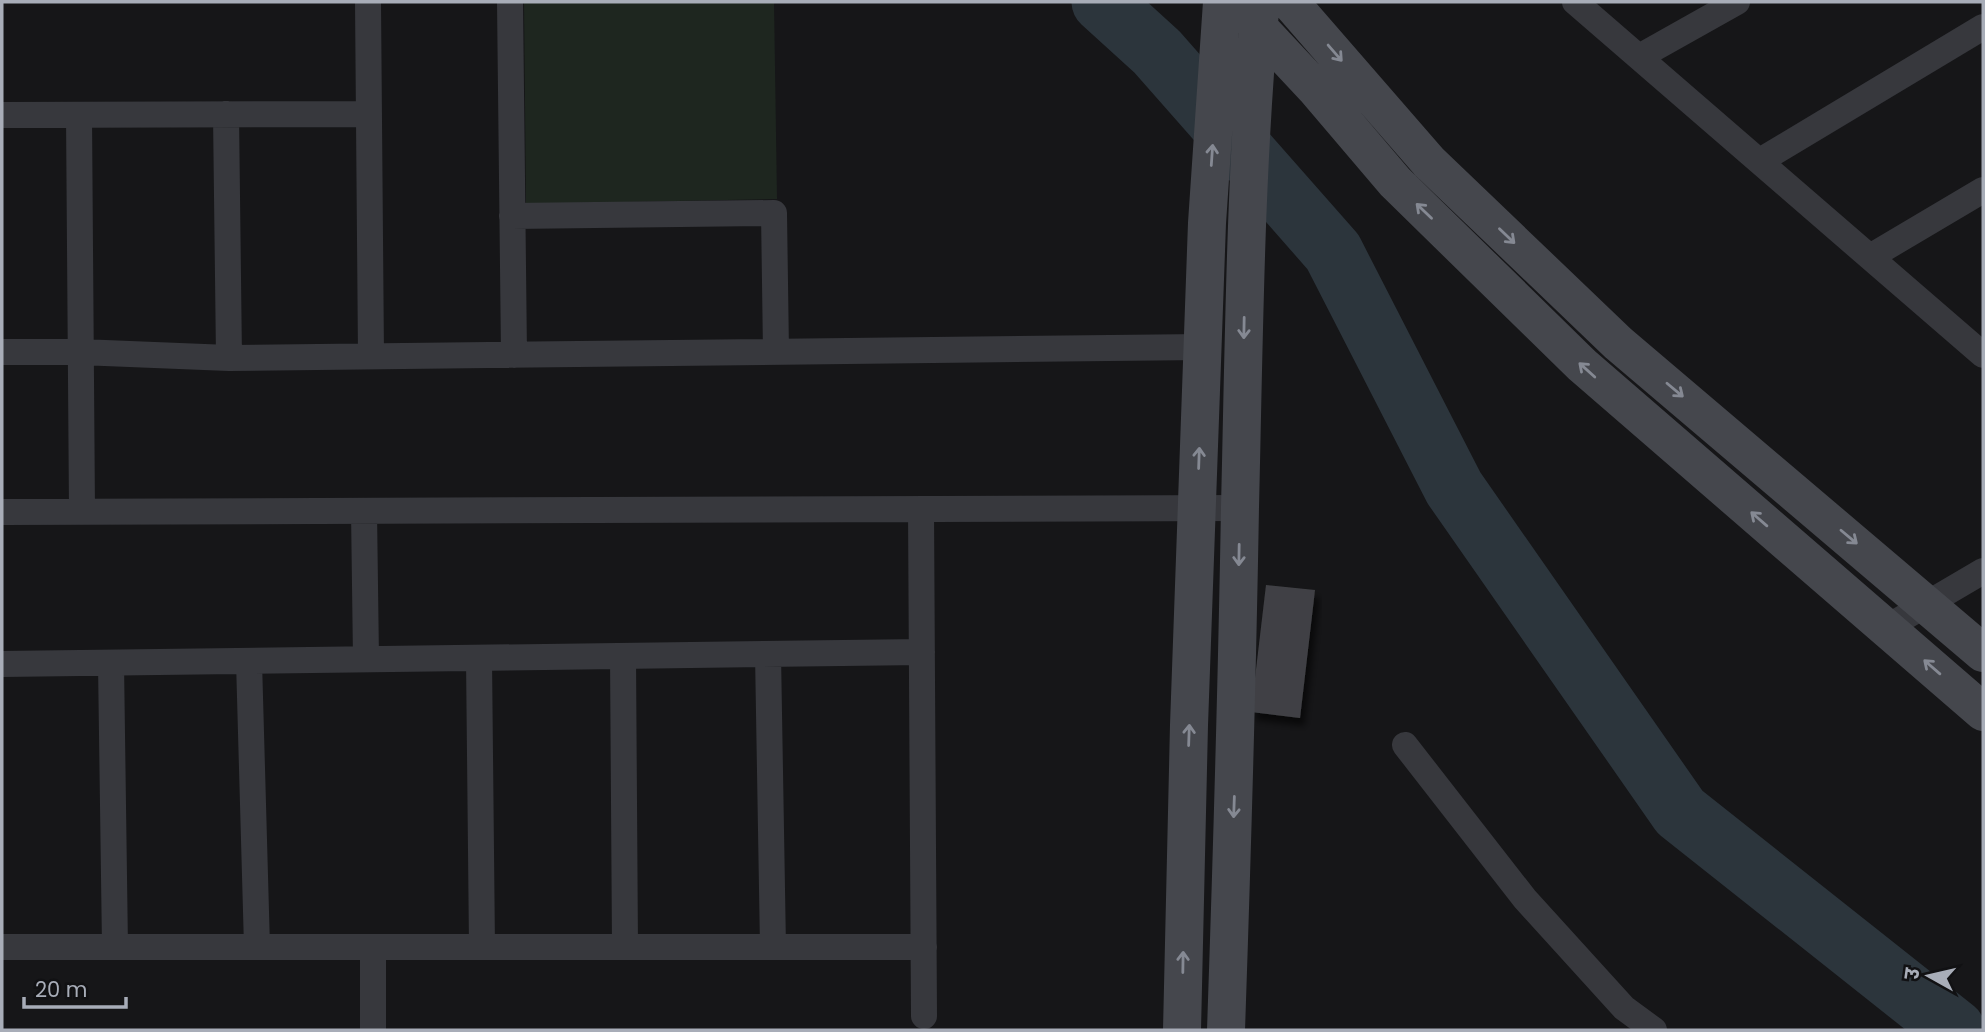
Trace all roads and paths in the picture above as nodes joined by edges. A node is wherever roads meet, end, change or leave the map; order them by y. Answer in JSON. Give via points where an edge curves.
{"nodes":[{"id":1,"x":368,"y":2,"type":"edge"},
{"id":2,"x":510,"y":2,"type":"edge"},
{"id":3,"x":1222,"y":2,"type":"edge"},
{"id":4,"x":1290,"y":2,"type":"edge"},
{"id":5,"x":1575,"y":2,"type":"edge"},
{"id":6,"x":1737,"y":2,"type":"edge"},
{"id":7,"x":1253,"y":10,"type":"edge"},
{"id":8,"x":1983,"y":27,"type":"edge"},
{"id":9,"x":1639,"y":57,"type":"junction"},
{"id":10,"x":226,"y":114,"type":"junction"},
{"id":11,"x":369,"y":114,"type":"junction"},
{"id":12,"x":2,"y":115,"type":"edge"},
{"id":13,"x":79,"y":115,"type":"junction"},
{"id":14,"x":1759,"y":162,"type":"junction"},
{"id":15,"x":1983,"y":190,"type":"edge"},
{"id":16,"x":512,"y":216,"type":"junction"},
{"id":17,"x":1870,"y":257,"type":"junction"},
{"id":18,"x":1203,"y":347,"type":"junction"},
{"id":19,"x":2,"y":352,"type":"edge"},
{"id":20,"x":80,"y":352,"type":"junction"},
{"id":21,"x":776,"y":352,"type":"junction"},
{"id":22,"x":514,"y":355,"type":"junction"},
{"id":23,"x":1983,"y":355,"type":"edge"},
{"id":24,"x":371,"y":356,"type":"junction"},
{"id":25,"x":229,"y":358,"type":"junction"},
{"id":26,"x":1197,"y":508,"type":"junction"},
{"id":27,"x":1240,"y":508,"type":"junction"},
{"id":28,"x":920,"y":509,"type":"junction"},
{"id":29,"x":364,"y":511,"type":"junction"},
{"id":30,"x":2,"y":512,"type":"edge"},
{"id":31,"x":82,"y":512,"type":"junction"},
{"id":32,"x":1980,"y":577,"type":"edge"},
{"id":33,"x":1927,"y":604,"type":"junction"},
{"id":34,"x":1886,"y":628,"type":"junction"},
{"id":35,"x":922,"y":652,"type":"junction"},
{"id":36,"x":1983,"y":653,"type":"edge"},
{"id":37,"x":768,"y":654,"type":"junction"},
{"id":38,"x":623,"y":656,"type":"junction"},
{"id":39,"x":479,"y":658,"type":"junction"},
{"id":40,"x":366,"y":659,"type":"junction"},
{"id":41,"x":249,"y":661,"type":"junction"},
{"id":42,"x":111,"y":663,"type":"junction"},
{"id":43,"x":2,"y":664,"type":"edge"},
{"id":44,"x":1983,"y":712,"type":"edge"},
{"id":45,"x":1405,"y":744,"type":"dead end"},
{"id":46,"x":2,"y":947,"type":"edge"},
{"id":47,"x":115,"y":947,"type":"junction"},
{"id":48,"x":257,"y":947,"type":"junction"},
{"id":49,"x":373,"y":947,"type":"junction"},
{"id":50,"x":482,"y":947,"type":"junction"},
{"id":51,"x":625,"y":947,"type":"junction"},
{"id":52,"x":773,"y":947,"type":"junction"},
{"id":53,"x":924,"y":947,"type":"junction"},
{"id":54,"x":924,"y":1016,"type":"dead end"},
{"id":55,"x":373,"y":1030,"type":"edge"},
{"id":56,"x":1182,"y":1030,"type":"edge"},
{"id":57,"x":1226,"y":1030,"type":"edge"},
{"id":58,"x":1654,"y":1030,"type":"edge"}],
"edges":[{"from":1,"to":11,"type":"street"},
{"from":2,"to":16,"type":"street"},
{"from":18,"to":3,"type":"street","one_way":true},
{"from":4,"to":33,"type":"street","one_way":true,"via":[[1429,162],[1618,343]]},
{"from":5,"to":9,"type":"street"},
{"from":6,"to":9,"type":"street"},
{"from":7,"to":27,"type":"street","one_way":true},
{"from":34,"to":7,"type":"street","one_way":true,"via":[[1582,365],[1395,182]]},
{"from":8,"to":14,"type":"street"},
{"from":9,"to":14,"type":"street"},
{"from":10,"to":11,"type":"street"},
{"from":10,"to":13,"type":"street"},
{"from":10,"to":25,"type":"street"},
{"from":11,"to":24,"type":"street"},
{"from":12,"to":13,"type":"street"},
{"from":13,"to":20,"type":"street"},
{"from":14,"to":17,"type":"street"},
{"from":15,"to":17,"type":"street"},
{"from":16,"to":21,"type":"street","via":[[774,213]]},
{"from":16,"to":22,"type":"street"},
{"from":17,"to":23,"type":"street"},
{"from":18,"to":21,"type":"street"},
{"from":26,"to":18,"type":"street","one_way":true},
{"from":19,"to":20,"type":"street"},
{"from":20,"to":25,"type":"street"},
{"from":20,"to":31,"type":"street"},
{"from":21,"to":22,"type":"street"},
{"from":22,"to":24,"type":"street"},
{"from":24,"to":25,"type":"street"},
{"from":26,"to":27,"type":"street"},
{"from":26,"to":28,"type":"street"},
{"from":56,"to":26,"type":"street","one_way":true},
{"from":27,"to":57,"type":"street","one_way":true},
{"from":28,"to":29,"type":"street"},
{"from":28,"to":35,"type":"street"},
{"from":29,"to":31,"type":"street"},
{"from":29,"to":40,"type":"street"},
{"from":30,"to":31,"type":"street"},
{"from":32,"to":33,"type":"street"},
{"from":33,"to":34,"type":"street"},
{"from":33,"to":36,"type":"street"},
{"from":44,"to":34,"type":"street","one_way":true},
{"from":35,"to":37,"type":"street"},
{"from":35,"to":53,"type":"street"},
{"from":37,"to":38,"type":"street"},
{"from":37,"to":52,"type":"street"},
{"from":38,"to":39,"type":"street"},
{"from":38,"to":51,"type":"street"},
{"from":39,"to":40,"type":"street"},
{"from":39,"to":50,"type":"street"},
{"from":40,"to":41,"type":"street"},
{"from":41,"to":42,"type":"street"},
{"from":41,"to":48,"type":"street"},
{"from":42,"to":43,"type":"street"},
{"from":42,"to":47,"type":"street"},
{"from":45,"to":58,"type":"street","via":[[1525,899],[1624,1008]]},
{"from":46,"to":47,"type":"street"},
{"from":47,"to":48,"type":"street"},
{"from":48,"to":49,"type":"street"},
{"from":49,"to":50,"type":"street"},
{"from":49,"to":55,"type":"street"},
{"from":50,"to":51,"type":"street"},
{"from":51,"to":52,"type":"street"},
{"from":52,"to":53,"type":"street"},
{"from":53,"to":54,"type":"street"}]}
